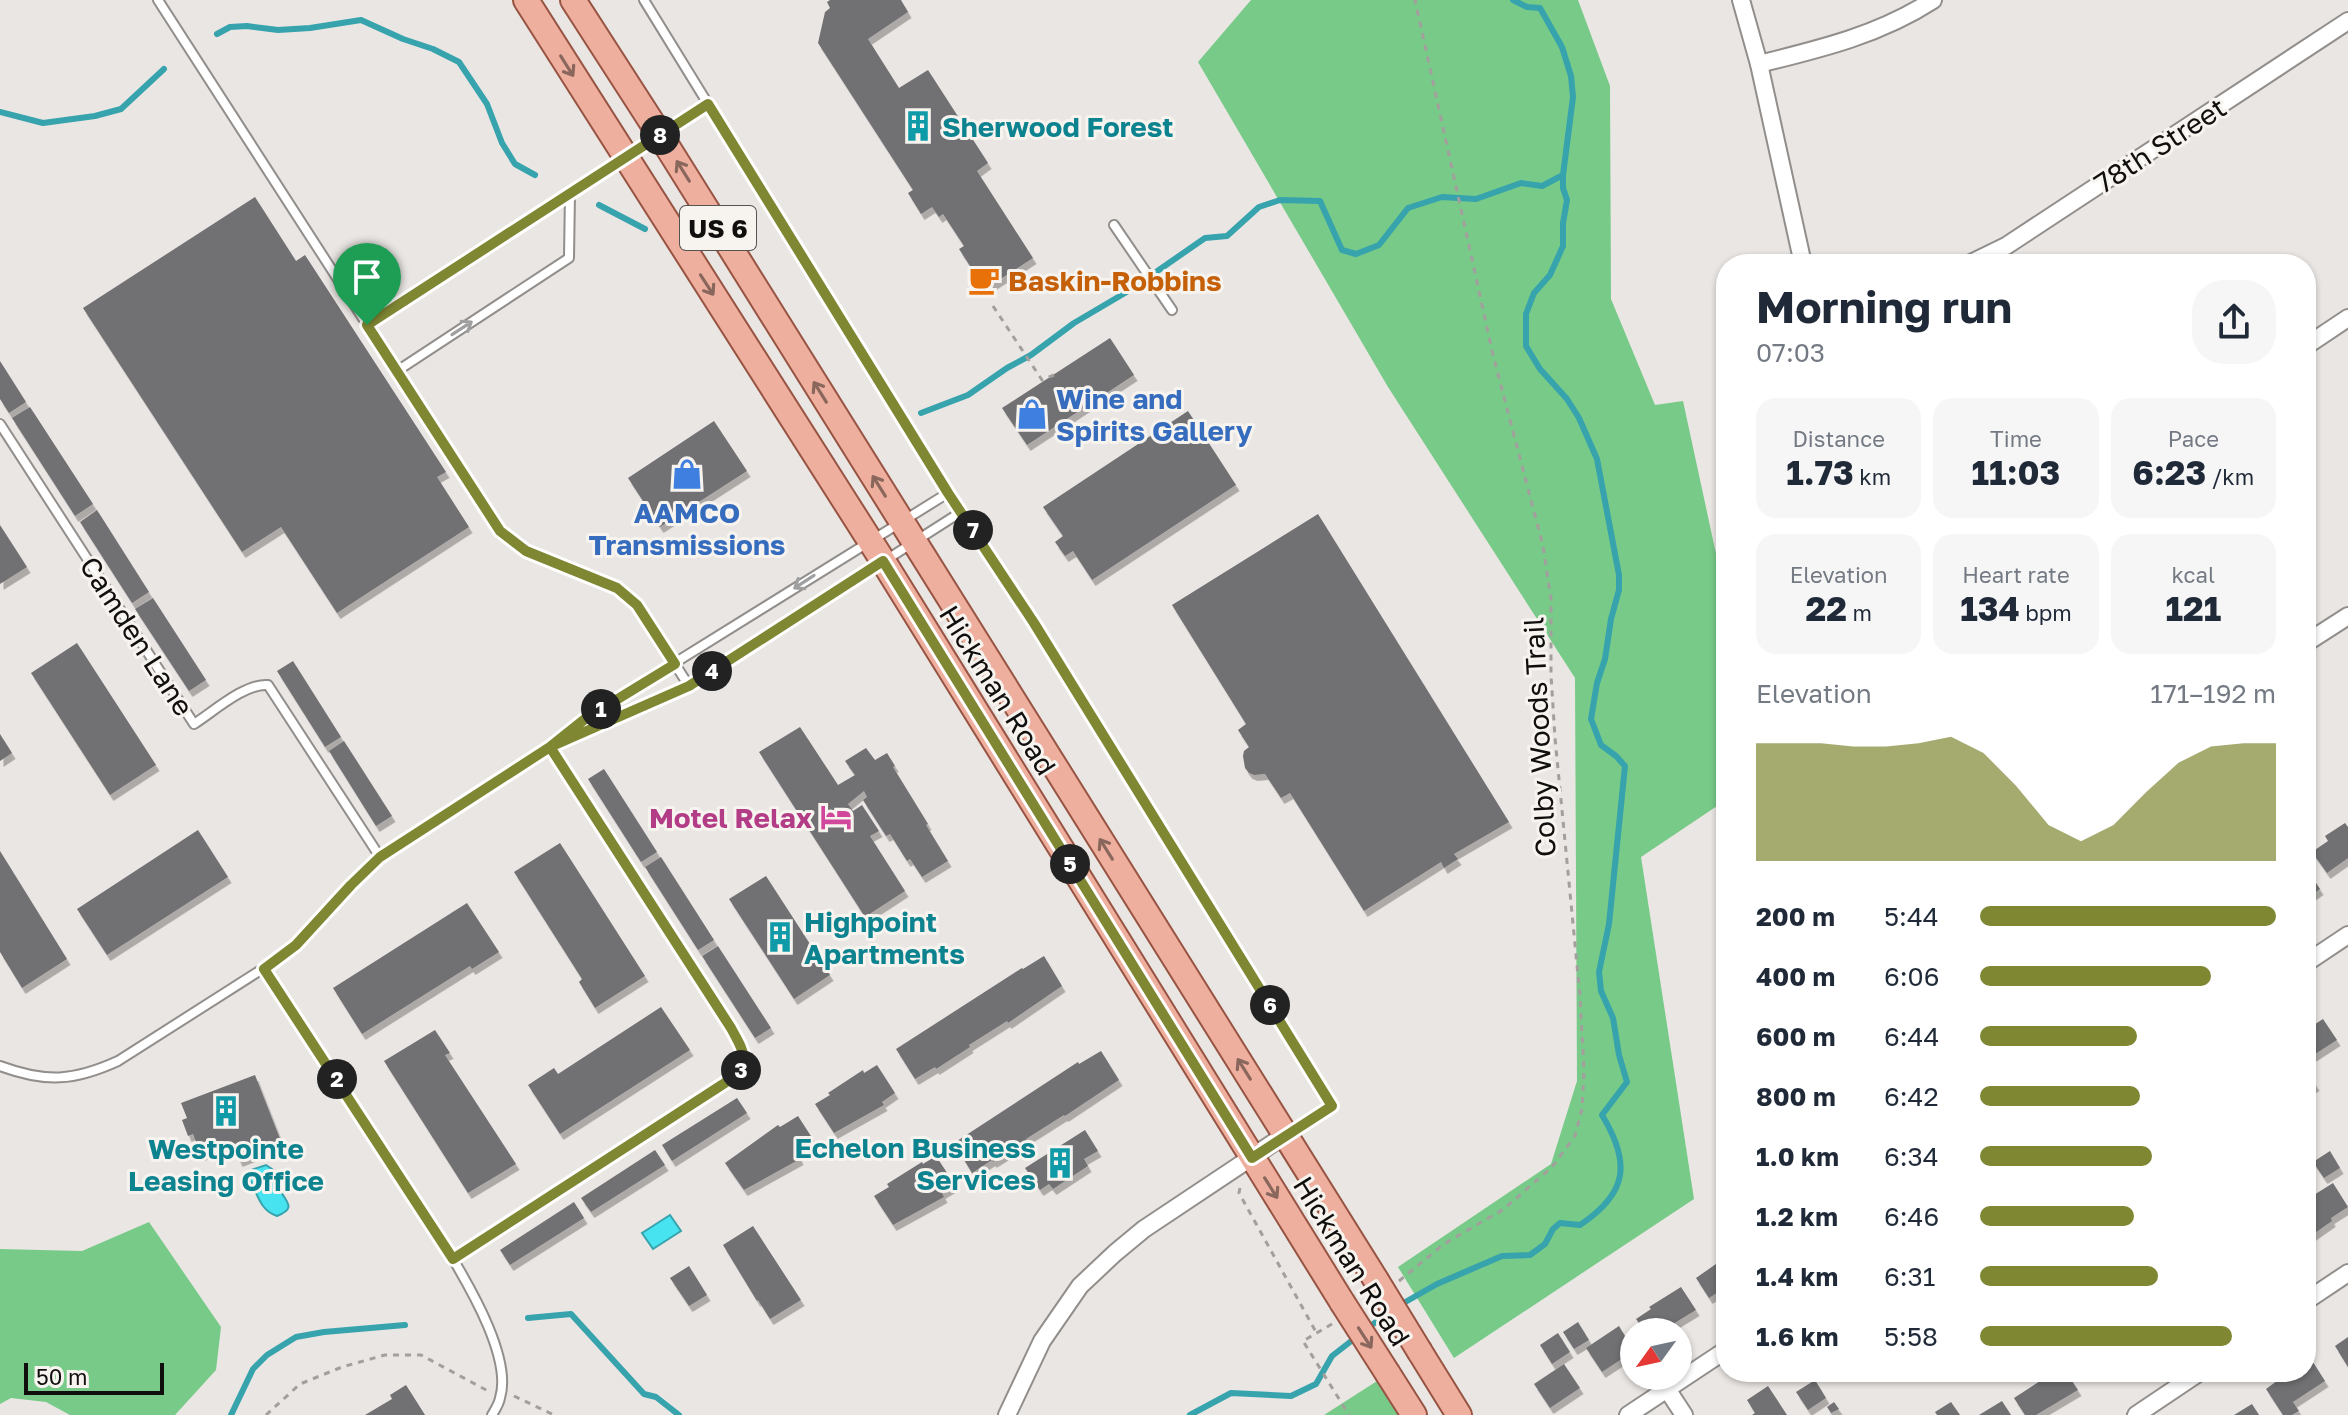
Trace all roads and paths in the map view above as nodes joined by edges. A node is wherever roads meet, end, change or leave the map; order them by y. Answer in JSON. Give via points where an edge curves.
{"nodes":[{"id":1,"x":158,"y":0,"type":"edge"},
{"id":2,"x":526,"y":0,"type":"edge"},
{"id":3,"x":573,"y":0,"type":"edge"},
{"id":4,"x":644,"y":0,"type":"edge"},
{"id":5,"x":1415,"y":0,"type":"edge"},
{"id":6,"x":1741,"y":0,"type":"edge"},
{"id":7,"x":1933,"y":0,"type":"edge"},
{"id":8,"x":2348,"y":21,"type":"edge"},
{"id":9,"x":1759,"y":64,"type":"junction"},
{"id":10,"x":708,"y":104,"type":"junction"},
{"id":11,"x":660,"y":135,"type":"junction"},
{"id":12,"x":626,"y":157,"type":"junction"},
{"id":13,"x":570,"y":193,"type":"junction"},
{"id":14,"x":1114,"y":225,"type":"dead end"},
{"id":15,"x":1801,"y":254,"type":"edge"},
{"id":16,"x":1990,"y":254,"type":"edge"},
{"id":17,"x":993,"y":306,"type":"dead end"},
{"id":18,"x":1172,"y":310,"type":"dead end"},
{"id":19,"x":2348,"y":318,"type":"edge"},
{"id":20,"x":367,"y":325,"type":"junction"},
{"id":21,"x":2316,"y":339,"type":"edge"},
{"id":22,"x":397,"y":371,"type":"junction"},
{"id":23,"x":1054,"y":375,"type":"dead end"},
{"id":24,"x":0,"y":424,"type":"edge"},
{"id":25,"x":948,"y":493,"type":"junction"},
{"id":26,"x":961,"y":512,"type":"junction"},
{"id":27,"x":908,"y":532,"type":"junction"},
{"id":28,"x":877,"y":551,"type":"junction"},
{"id":29,"x":2348,"y":616,"type":"edge"},
{"id":30,"x":2316,"y":637,"type":"edge"},
{"id":31,"x":675,"y":664,"type":"junction"},
{"id":32,"x":689,"y":686,"type":"junction"},
{"id":33,"x":550,"y":747,"type":"junction"},
{"id":34,"x":380,"y":857,"type":"junction"},
{"id":35,"x":2348,"y":935,"type":"edge"},
{"id":36,"x":2316,"y":956,"type":"edge"},
{"id":37,"x":264,"y":969,"type":"junction"},
{"id":38,"x":0,"y":1066,"type":"edge"},
{"id":39,"x":1285,"y":1135,"type":"junction"},
{"id":40,"x":1252,"y":1158,"type":"junction"},
{"id":41,"x":1240,"y":1185,"type":"dead end"},
{"id":42,"x":453,"y":1259,"type":"junction"},
{"id":43,"x":2348,"y":1273,"type":"edge"},
{"id":44,"x":1386,"y":1282,"type":"junction"},
{"id":45,"x":2316,"y":1294,"type":"edge"},
{"id":46,"x":1338,"y":1312,"type":"junction"},
{"id":47,"x":1316,"y":1332,"type":"junction"},
{"id":48,"x":1716,"y":1357,"type":"edge"},
{"id":49,"x":1692,"y":1372,"type":"edge"},
{"id":50,"x":2185,"y":1382,"type":"edge"},
{"id":51,"x":1666,"y":1390,"type":"edge"},
{"id":52,"x":1668,"y":1390,"type":"edge"},
{"id":53,"x":501,"y":1396,"type":"junction"},
{"id":54,"x":266,"y":1415,"type":"edge"},
{"id":55,"x":492,"y":1415,"type":"edge"},
{"id":56,"x":554,"y":1415,"type":"edge"},
{"id":57,"x":1007,"y":1415,"type":"edge"},
{"id":58,"x":1349,"y":1415,"type":"edge"},
{"id":59,"x":1414,"y":1415,"type":"edge"},
{"id":60,"x":1459,"y":1415,"type":"edge"},
{"id":61,"x":1628,"y":1415,"type":"edge"},
{"id":62,"x":1684,"y":1415,"type":"edge"},
{"id":63,"x":2136,"y":1415,"type":"edge"}],
"edges":[{"from":1,"to":20,"type":"lane"},
{"from":2,"to":12,"type":"main road","name":"Hickman Road","number":"US 6","one_way":true},
{"from":3,"to":11,"type":"main road","name":"Hickman Road","number":"US 6"},
{"from":4,"to":10,"type":"lane"},
{"from":5,"to":44,"type":"path","name":"Colby Woods Trail","via":[[1504,401],[1543,546],[1584,1071],[1575,1136],[1552,1167],[1504,1209]]},
{"from":6,"to":9,"type":"street"},
{"from":7,"to":9,"type":"street","via":[[1851,40]]},
{"from":8,"to":16,"type":"street","name":"78th Street"},
{"from":9,"to":15,"type":"street"},
{"from":10,"to":11,"type":"lane"},
{"from":10,"to":25,"type":"lane"},
{"from":11,"to":12,"type":"lane"},
{"from":27,"to":11,"type":"main road","name":"Hickman Road","number":"US 6","one_way":true},
{"from":12,"to":13,"type":"lane"},
{"from":12,"to":28,"type":"main road","name":"Hickman Road","number":"US 6","one_way":true},
{"from":13,"to":20,"type":"lane"},
{"from":22,"to":13,"type":"lane","one_way":true,"via":[[569,258]]},
{"from":14,"to":18,"type":"lane"},
{"from":17,"to":23,"type":"path","via":[[1042,380]]},
{"from":19,"to":21,"type":"street"},
{"from":20,"to":22,"type":"lane"},
{"from":22,"to":31,"type":"lane","via":[[500,531],[526,551],[617,588],[637,605]]},
{"from":24,"to":34,"type":"lane","name":"Camden Lane","via":[[194,724],[238,694],[268,685]]},
{"from":25,"to":26,"type":"lane"},
{"from":25,"to":27,"type":"lane"},
{"from":26,"to":27,"type":"lane"},
{"from":26,"to":39,"type":"lane","via":[[1332,1106]]},
{"from":27,"to":28,"type":"lane"},
{"from":27,"to":28,"type":"lane"},
{"from":39,"to":27,"type":"main road","name":"Hickman Road","number":"US 6","one_way":true},
{"from":28,"to":31,"type":"lane","one_way":true},
{"from":28,"to":32,"type":"lane"},
{"from":28,"to":40,"type":"main road","name":"Hickman Road","number":"US 6"},
{"from":29,"to":30,"type":"street"},
{"from":31,"to":32,"type":"lane"},
{"from":31,"to":33,"type":"lane"},
{"from":32,"to":33,"type":"lane"},
{"from":33,"to":34,"type":"lane"},
{"from":33,"to":42,"type":"lane","via":[[731,1028],[744,1063],[731,1079]]},
{"from":34,"to":37,"type":"lane","via":[[296,945]]},
{"from":35,"to":36,"type":"street"},
{"from":37,"to":38,"type":"lane","via":[[94,1072],[54,1079]]},
{"from":37,"to":42,"type":"lane"},
{"from":39,"to":40,"type":"street"},
{"from":39,"to":44,"type":"main road","name":"Hickman Road","number":"US 6"},
{"from":40,"to":46,"type":"main road","name":"Hickman Road","number":"US 6","one_way":true},
{"from":40,"to":57,"type":"street","via":[[1144,1229],[1080,1286],[1042,1341]]},
{"from":41,"to":47,"type":"path","via":[[1239,1193]]},
{"from":42,"to":53,"type":"lane","via":[[492,1334]]},
{"from":43,"to":45,"type":"street"},
{"from":44,"to":60,"type":"main road","name":"Hickman Road","number":"US 6","bridge":true},
{"from":46,"to":47,"type":"path"},
{"from":46,"to":59,"type":"main road","name":"Hickman Road","number":"US 6","one_way":true,"bridge":true},
{"from":47,"to":58,"type":"path","via":[[1303,1341]]},
{"from":48,"to":49,"type":"street"},
{"from":50,"to":63,"type":"street"},
{"from":51,"to":61,"type":"street"},
{"from":52,"to":62,"type":"street"},
{"from":53,"to":54,"type":"path","via":[[421,1355],[398,1354],[317,1376]]},
{"from":53,"to":55,"type":"lane"},
{"from":53,"to":56,"type":"path","via":[[513,1396]]}]}
